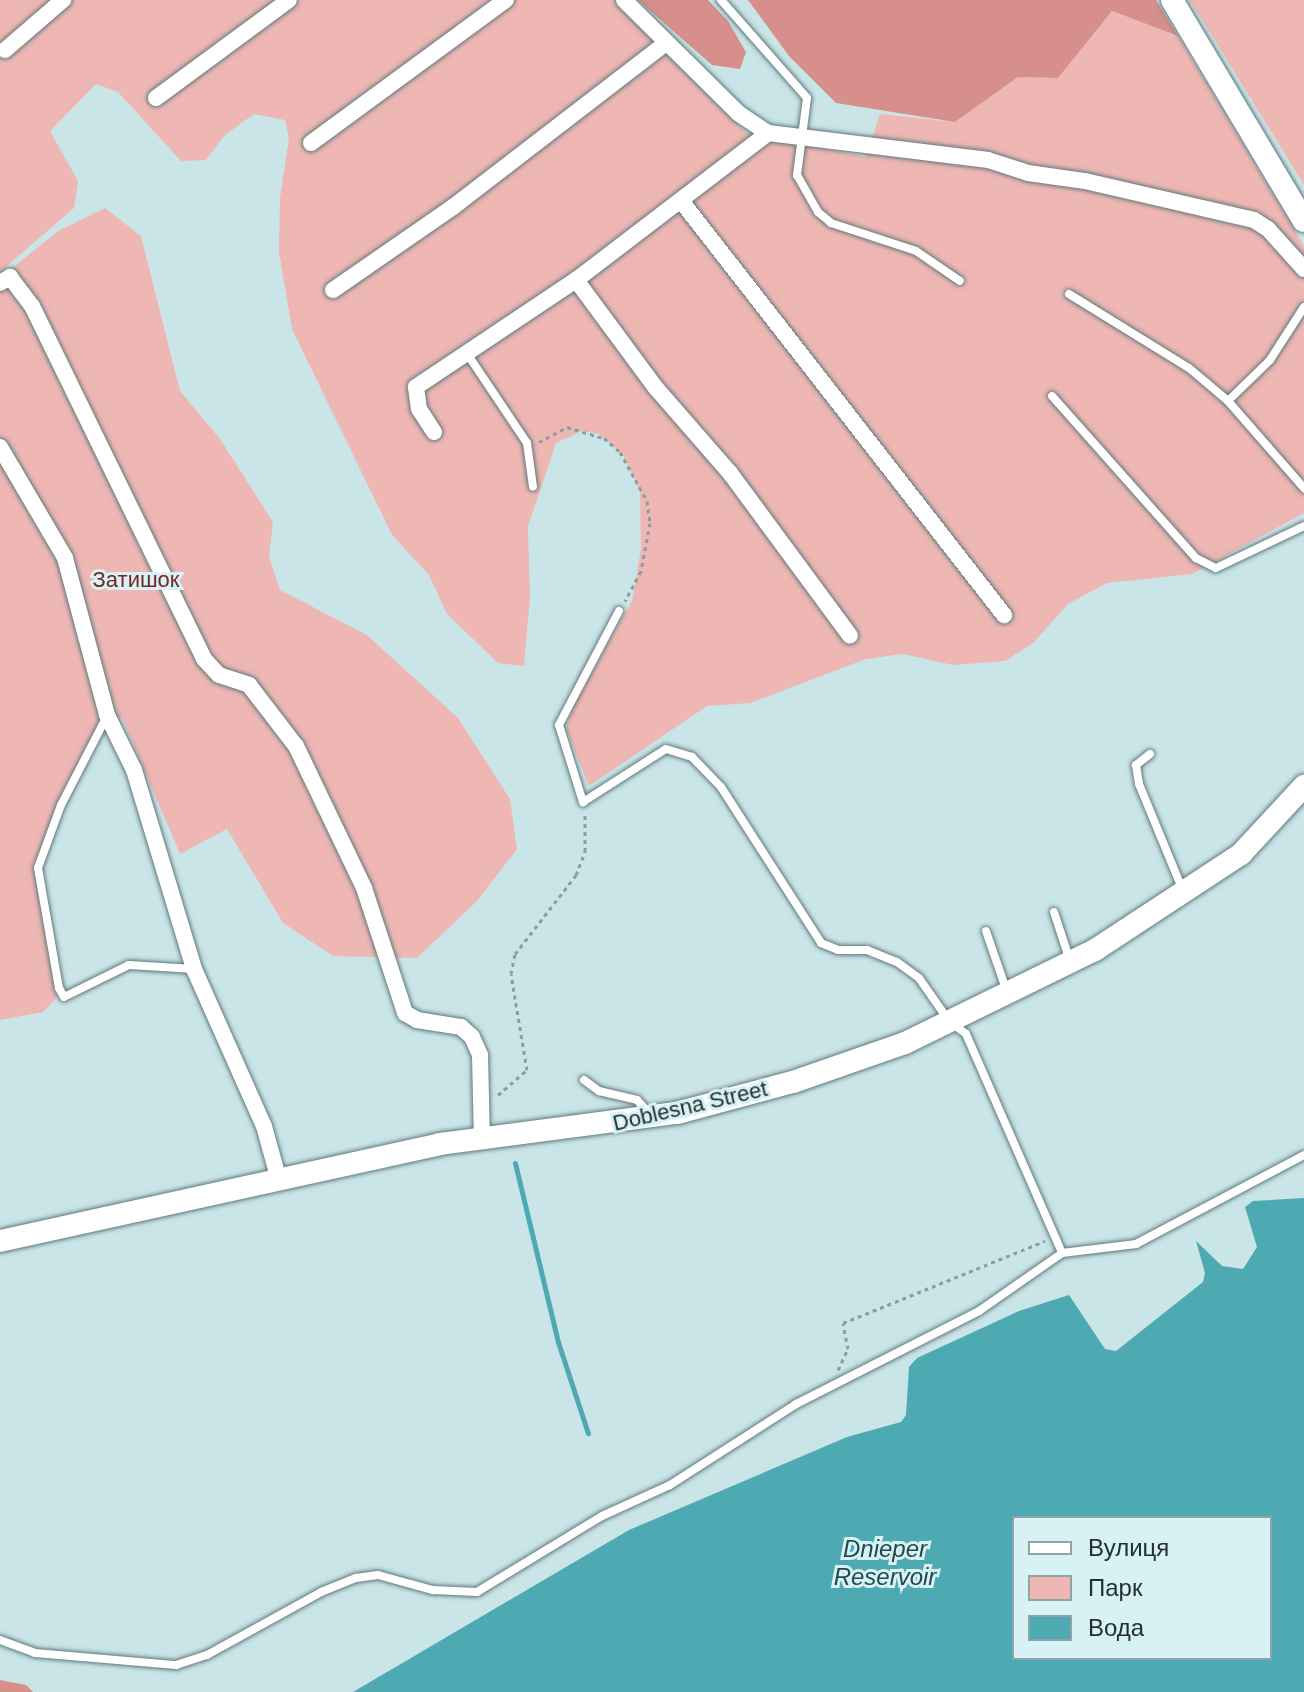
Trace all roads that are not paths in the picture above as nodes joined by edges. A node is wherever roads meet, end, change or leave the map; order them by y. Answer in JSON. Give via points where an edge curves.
{"nodes":[{"id":1,"x":63,"y":0,"type":"edge"},
{"id":2,"x":289,"y":0,"type":"edge"},
{"id":3,"x":506,"y":0,"type":"edge"},
{"id":4,"x":624,"y":0,"type":"edge"},
{"id":5,"x":721,"y":0,"type":"edge"},
{"id":6,"x":1172,"y":0,"type":"edge"},
{"id":7,"x":666,"y":43,"type":"junction"},
{"id":8,"x":5,"y":50,"type":"dead end"},
{"id":9,"x":156,"y":98,"type":"dead end"},
{"id":10,"x":768,"y":133,"type":"junction"},
{"id":11,"x":802,"y":134,"type":"junction"},
{"id":12,"x":311,"y":143,"type":"dead end"},
{"id":13,"x":682,"y":202,"type":"junction"},
{"id":14,"x":1304,"y":221,"type":"edge"},
{"id":15,"x":1304,"y":269,"type":"edge"},
{"id":16,"x":576,"y":280,"type":"junction"},
{"id":17,"x":960,"y":281,"type":"dead end"},
{"id":18,"x":0,"y":283,"type":"edge"},
{"id":19,"x":333,"y":290,"type":"dead end"},
{"id":20,"x":1069,"y":294,"type":"dead end"},
{"id":21,"x":1304,"y":307,"type":"edge"},
{"id":22,"x":468,"y":355,"type":"junction"},
{"id":23,"x":1052,"y":396,"type":"dead end"},
{"id":24,"x":1228,"y":401,"type":"junction"},
{"id":25,"x":434,"y":432,"type":"dead end"},
{"id":26,"x":0,"y":447,"type":"edge"},
{"id":27,"x":533,"y":487,"type":"dead end"},
{"id":28,"x":1304,"y":488,"type":"edge"},
{"id":29,"x":1304,"y":526,"type":"edge"},
{"id":30,"x":619,"y":611,"type":"road end"},
{"id":31,"x":1004,"y":615,"type":"dead end"},
{"id":32,"x":850,"y":636,"type":"dead end"},
{"id":33,"x":107,"y":715,"type":"junction"},
{"id":34,"x":1150,"y":754,"type":"dead end"},
{"id":35,"x":1304,"y":786,"type":"edge"},
{"id":36,"x":1183,"y":892,"type":"junction"},
{"id":37,"x":1054,"y":912,"type":"dead end"},
{"id":38,"x":986,"y":931,"type":"dead end"},
{"id":39,"x":1070,"y":962,"type":"junction"},
{"id":40,"x":194,"y":969,"type":"junction"},
{"id":41,"x":1008,"y":993,"type":"junction"},
{"id":42,"x":949,"y":1021,"type":"junction"},
{"id":43,"x":584,"y":1080,"type":"dead end"},
{"id":44,"x":652,"y":1117,"type":"junction"},
{"id":45,"x":482,"y":1140,"type":"junction"},
{"id":46,"x":1304,"y":1155,"type":"edge"},
{"id":47,"x":278,"y":1177,"type":"junction"},
{"id":48,"x":0,"y":1241,"type":"edge"},
{"id":49,"x":1062,"y":1253,"type":"junction"},
{"id":50,"x":0,"y":1640,"type":"edge"}],
"edges":[{"from":1,"to":8,"type":"street"},
{"from":2,"to":9,"type":"street"},
{"from":3,"to":12,"type":"street"},
{"from":4,"to":7,"type":"street"},
{"from":5,"to":11,"type":"lane","via":[[807,98]]},
{"from":6,"to":14,"type":"street"},
{"from":7,"to":10,"type":"street","via":[[738,113]]},
{"from":7,"to":19,"type":"street","via":[[453,207]]},
{"from":10,"to":11,"type":"street"},
{"from":10,"to":13,"type":"street"},
{"from":11,"to":15,"type":"street","via":[[933,157],[988,160],[1254,220]]},
{"from":11,"to":17,"type":"lane","via":[[797,175],[818,212],[831,223],[916,251]]},
{"from":13,"to":16,"type":"street"},
{"from":13,"to":31,"type":"street"},
{"from":16,"to":22,"type":"street"},
{"from":16,"to":32,"type":"street","via":[[656,388],[739,485]]},
{"from":18,"to":45,"type":"street","via":[[10,277],[32,306],[204,659],[219,675],[249,685],[296,746],[364,888],[405,1013],[461,1027],[472,1037],[480,1055]]},
{"from":20,"to":24,"type":"lane","via":[[1189,368]]},
{"from":21,"to":24,"type":"lane","via":[[1270,360]]},
{"from":22,"to":25,"type":"street","via":[[416,387],[419,409]]},
{"from":22,"to":27,"type":"lane","via":[[527,443]]},
{"from":23,"to":29,"type":"lane","via":[[1196,558],[1216,568]]},
{"from":24,"to":28,"type":"lane"},
{"from":26,"to":33,"type":"street","via":[[65,558]]},
{"from":30,"to":42,"type":"lane","via":[[559,725],[583,802],[666,749],[692,757],[721,787],[821,943],[838,950],[867,950],[897,962],[919,978]]},
{"from":33,"to":40,"type":"street","via":[[138,784]]},
{"from":33,"to":40,"type":"lane","via":[[61,805],[38,868],[59,988],[64,997],[129,965]]},
{"from":34,"to":36,"type":"lane","via":[[1136,765],[1139,784]]},
{"from":35,"to":36,"type":"street","name":"Doblesna Street","via":[[1241,854]]},
{"from":36,"to":39,"type":"street","name":"Doblesna Street"},
{"from":37,"to":39,"type":"lane"},
{"from":38,"to":41,"type":"lane"},
{"from":39,"to":41,"type":"street","name":"Doblesna Street"},
{"from":40,"to":47,"type":"street","via":[[264,1126]]},
{"from":41,"to":42,"type":"street","name":"Doblesna Street"},
{"from":42,"to":44,"type":"street","name":"Doblesna Street","via":[[905,1043],[793,1082]]},
{"from":42,"to":49,"type":"lane","via":[[966,1034]]},
{"from":43,"to":44,"type":"lane","via":[[599,1091],[643,1104]]},
{"from":44,"to":45,"type":"street","name":"Doblesna Street"},
{"from":45,"to":47,"type":"street","name":"Doblesna Street"},
{"from":46,"to":49,"type":"lane","via":[[1136,1244]]},
{"from":47,"to":48,"type":"street","name":"Doblesna Street"},
{"from":49,"to":50,"type":"lane","via":[[979,1311],[728,1443],[670,1485],[602,1516],[477,1592],[433,1590],[378,1575],[356,1578],[207,1655],[176,1665],[35,1653]]}]}
